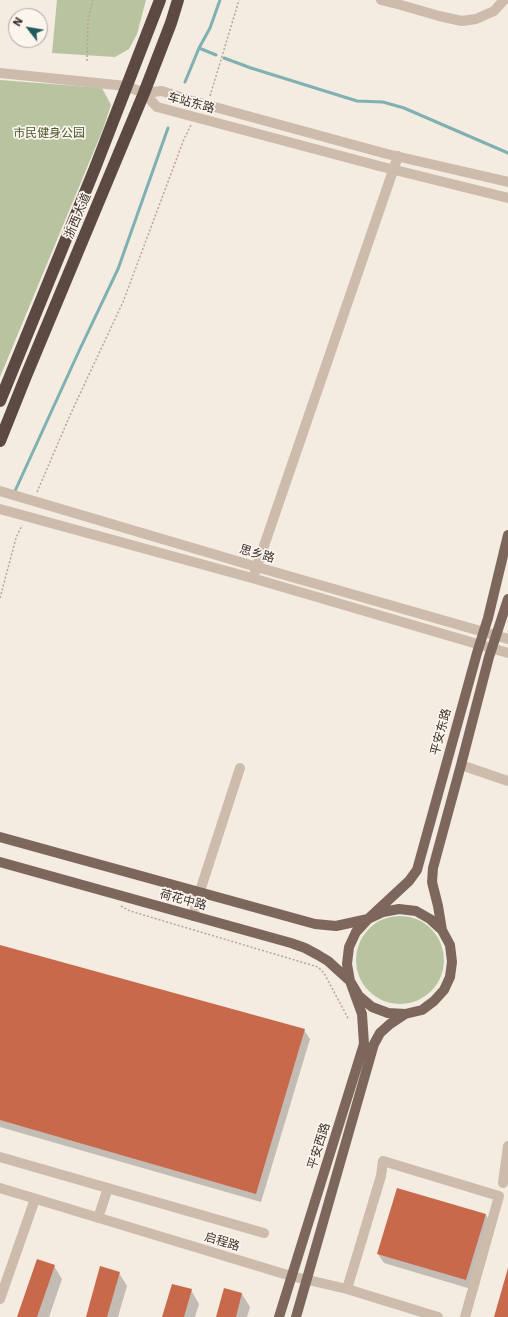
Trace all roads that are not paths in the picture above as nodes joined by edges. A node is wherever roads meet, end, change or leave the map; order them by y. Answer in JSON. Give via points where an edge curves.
{"nodes":[{"id":1,"x":160,"y":0,"type":"edge"},
{"id":2,"x":178,"y":0,"type":"edge"},
{"id":3,"x":381,"y":0,"type":"edge"},
{"id":4,"x":504,"y":0,"type":"edge"},
{"id":5,"x":0,"y":73,"type":"edge"},
{"id":6,"x":126,"y":86,"type":"junction"},
{"id":7,"x":144,"y":93,"type":"junction"},
{"id":8,"x":398,"y":156,"type":"junction"},
{"id":9,"x":394,"y":170,"type":"junction"},
{"id":10,"x":508,"y":182,"type":"edge"},
{"id":11,"x":508,"y":198,"type":"edge"},
{"id":12,"x":0,"y":401,"type":"edge"},
{"id":13,"x":0,"y":442,"type":"edge"},
{"id":14,"x":0,"y":491,"type":"edge"},
{"id":15,"x":0,"y":509,"type":"edge"},
{"id":16,"x":508,"y":535,"type":"edge"},
{"id":17,"x":257,"y":567,"type":"junction"},
{"id":18,"x":252,"y":578,"type":"junction"},
{"id":19,"x":508,"y":599,"type":"edge"},
{"id":20,"x":484,"y":631,"type":"junction"},
{"id":21,"x":496,"y":635,"type":"junction"},
{"id":22,"x":508,"y":639,"type":"edge"},
{"id":23,"x":479,"y":645,"type":"junction"},
{"id":24,"x":492,"y":648,"type":"junction"},
{"id":25,"x":508,"y":653,"type":"edge"},
{"id":26,"x":461,"y":765,"type":"junction"},
{"id":27,"x":240,"y":768,"type":"dead end"},
{"id":28,"x":508,"y":780,"type":"edge"},
{"id":29,"x":0,"y":837,"type":"edge"},
{"id":30,"x":0,"y":862,"type":"edge"},
{"id":31,"x":200,"y":891,"type":"junction"},
{"id":32,"x":193,"y":916,"type":"junction"},
{"id":33,"x":368,"y":919,"type":"junction"},
{"id":34,"x":442,"y":930,"type":"junction"},
{"id":35,"x":350,"y":981,"type":"junction"},
{"id":36,"x":405,"y":1014,"type":"junction"},
{"id":37,"x":508,"y":1146,"type":"edge"},
{"id":38,"x":0,"y":1157,"type":"edge"},
{"id":39,"x":503,"y":1183,"type":"dead end"},
{"id":40,"x":0,"y":1188,"type":"edge"},
{"id":41,"x":108,"y":1188,"type":"junction"},
{"id":42,"x":35,"y":1198,"type":"junction"},
{"id":43,"x":98,"y":1218,"type":"junction"},
{"id":44,"x":264,"y":1233,"type":"dead end"},
{"id":45,"x":291,"y":1276,"type":"junction"},
{"id":46,"x":307,"y":1279,"type":"junction"},
{"id":47,"x":347,"y":1289,"type":"junction"},
{"id":48,"x":0,"y":1299,"type":"edge"},
{"id":49,"x":279,"y":1317,"type":"edge"},
{"id":50,"x":296,"y":1317,"type":"edge"},
{"id":51,"x":438,"y":1317,"type":"edge"},
{"id":52,"x":465,"y":1317,"type":"edge"}],
"edges":[{"from":1,"to":6,"type":"highway","name":"浙西大道"},
{"from":2,"to":7,"type":"highway","name":"浙西大道"},
{"from":3,"to":4,"type":"street","via":[[462,21],[488,14]]},
{"from":5,"to":6,"type":"street"},
{"from":6,"to":7,"type":"street"},
{"from":6,"to":12,"type":"highway","name":"浙西大道"},
{"from":7,"to":8,"type":"street","name":"车站东路","via":[[162,91]]},
{"from":7,"to":9,"type":"street","name":"车站东路","via":[[157,107]]},
{"from":7,"to":13,"type":"highway","name":"浙西大道"},
{"from":8,"to":9,"type":"street"},
{"from":8,"to":10,"type":"street","name":"车站东路"},
{"from":9,"to":11,"type":"street","name":"车站东路"},
{"from":9,"to":17,"type":"street"},
{"from":14,"to":17,"type":"street","name":"思乡路"},
{"from":15,"to":18,"type":"street","name":"思乡路"},
{"from":16,"to":20,"type":"main road","name":"平安东路"},
{"from":17,"to":18,"type":"street"},
{"from":17,"to":20,"type":"street","name":"思乡路"},
{"from":18,"to":23,"type":"street","name":"思乡路"},
{"from":19,"to":21,"type":"main road"},
{"from":20,"to":21,"type":"street","name":"思乡路"},
{"from":20,"to":23,"type":"main road","name":"平安东路"},
{"from":21,"to":22,"type":"street","name":"思乡路"},
{"from":21,"to":24,"type":"main road"},
{"from":23,"to":24,"type":"street","name":"思乡路"},
{"from":23,"to":33,"type":"main road","name":"平安东路","via":[[417,870],[409,881]]},
{"from":24,"to":25,"type":"street","name":"思乡路"},
{"from":24,"to":26,"type":"main road"},
{"from":26,"to":28,"type":"street"},
{"from":26,"to":34,"type":"main road","via":[[433,868],[432,882]]},
{"from":27,"to":31,"type":"street"},
{"from":29,"to":31,"type":"main road"},
{"from":30,"to":32,"type":"main road","name":"荷花中路"},
{"from":31,"to":32,"type":"street"},
{"from":31,"to":33,"type":"main road","via":[[315,924],[336,926]]},
{"from":32,"to":35,"type":"main road","name":"荷花中路","via":[[305,948],[328,961]]},
{"from":33,"to":34,"type":"main road","via":[[383,912],[399,909],[416,911]]},
{"from":33,"to":35,"type":"main road","via":[[356,932],[349,947],[347,964]]},
{"from":34,"to":36,"type":"main road","via":[[450,945],[452,962],[444,990],[422,1010]]},
{"from":35,"to":36,"type":"main road","via":[[359,996],[372,1007],[388,1013]]},
{"from":35,"to":45,"type":"main road","name":"平安西路","via":[[362,1014],[364,1044]]},
{"from":36,"to":46,"type":"main road","name":"平安西路","via":[[380,1033],[374,1044]]},
{"from":37,"to":39,"type":"street"},
{"from":38,"to":41,"type":"street"},
{"from":40,"to":42,"type":"street","name":"启程路"},
{"from":41,"to":43,"type":"street"},
{"from":41,"to":44,"type":"street"},
{"from":42,"to":43,"type":"street","name":"启程路"},
{"from":42,"to":48,"type":"street"},
{"from":43,"to":45,"type":"street","name":"启程路"},
{"from":45,"to":46,"type":"street","name":"启程路"},
{"from":45,"to":49,"type":"main road","name":"平安西路"},
{"from":46,"to":47,"type":"street","name":"启程路"},
{"from":46,"to":50,"type":"main road","name":"平安西路"},
{"from":47,"to":51,"type":"street","name":"启程路"},
{"from":47,"to":52,"type":"street","via":[[381,1176],[383,1161],[499,1196]]}]}
